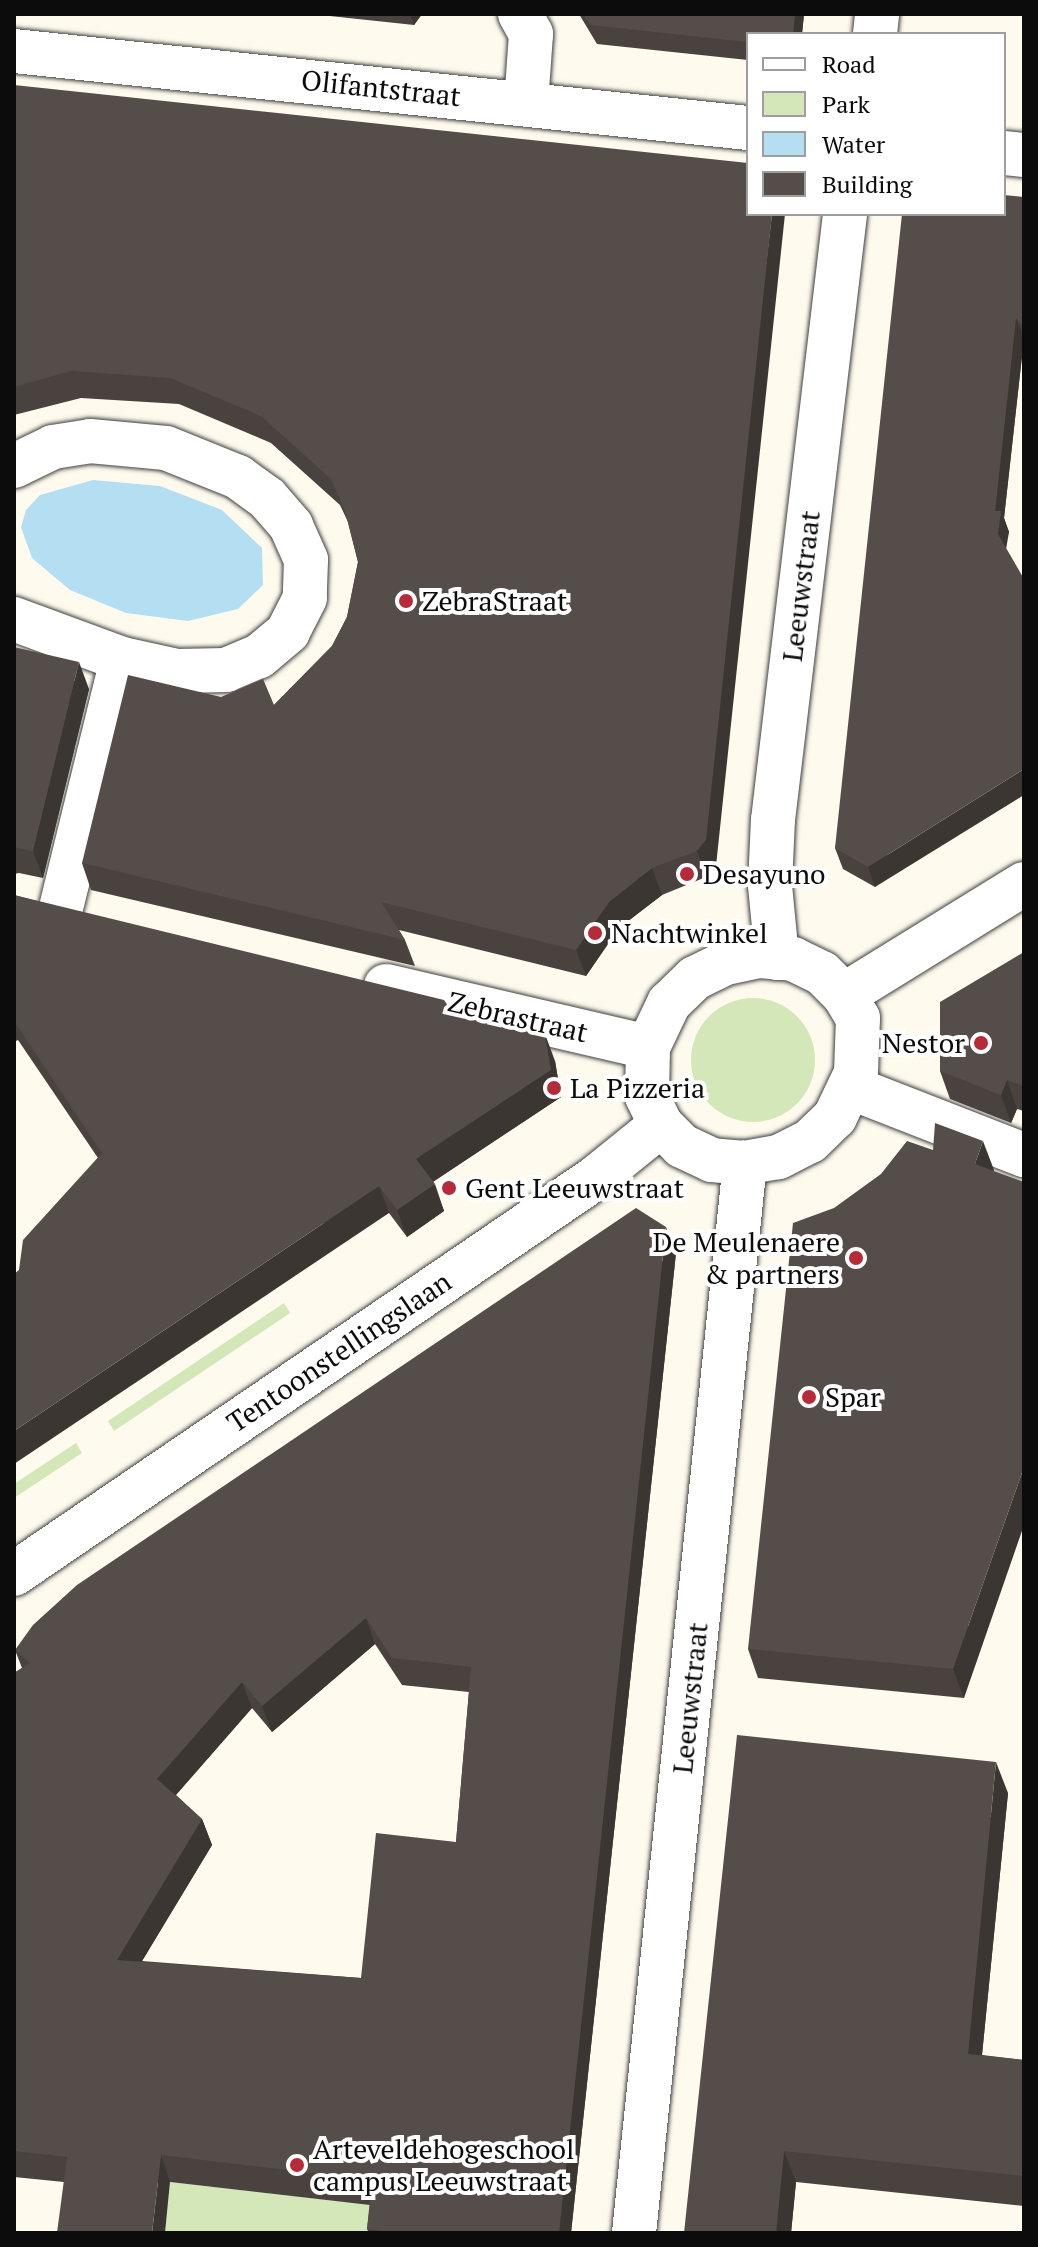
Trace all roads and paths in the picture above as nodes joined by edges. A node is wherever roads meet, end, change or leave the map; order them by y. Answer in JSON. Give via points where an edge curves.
{"nodes":[{"id":1,"x":520,"y":14,"type":"edge"},
{"id":2,"x":14,"y":51,"type":"edge"},
{"id":3,"x":526,"y":103,"type":"junction"},
{"id":4,"x":746,"y":128,"type":"edge"},
{"id":5,"x":845,"y":216,"type":"edge"},
{"id":6,"x":14,"y":466,"type":"edge"},
{"id":7,"x":14,"y":619,"type":"edge"},
{"id":8,"x":122,"y":659,"type":"junction"},
{"id":9,"x":1024,"y":884,"type":"edge"},
{"id":10,"x":14,"y":897,"type":"edge"},
{"id":11,"x":61,"y":908,"type":"junction"},
{"id":12,"x":104,"y":918,"type":"edge"},
{"id":13,"x":777,"y":958,"type":"junction"},
{"id":14,"x":342,"y":975,"type":"edge"},
{"id":15,"x":844,"y":995,"type":"junction"},
{"id":16,"x":648,"y":1047,"type":"junction"},
{"id":17,"x":852,"y":1088,"type":"junction"},
{"id":18,"x":661,"y":1125,"type":"junction"},
{"id":19,"x":1024,"y":1155,"type":"edge"},
{"id":20,"x":745,"y":1163,"type":"junction"},
{"id":21,"x":14,"y":1574,"type":"edge"},
{"id":22,"x":634,"y":2233,"type":"edge"}],
"edges":[{"from":1,"to":3,"type":"street","via":[[531,34]]},
{"from":2,"to":3,"type":"street","name":"Olifantstraat"},
{"from":3,"to":4,"type":"street","name":"Olifantstraat"},
{"from":5,"to":13,"type":"street","name":"Leeuwstraat","via":[[773,820],[770,885]]},
{"from":6,"to":8,"type":"street","via":[[53,447],[90,441],[166,448],[238,477],[267,498],[291,526],[306,560],[305,598],[288,632],[259,656],[226,670],[177,671]]},
{"from":7,"to":8,"type":"street"},
{"from":8,"to":11,"type":"street"},
{"from":9,"to":15,"type":"street"},
{"from":10,"to":11,"type":"street"},
{"from":11,"to":12,"type":"street"},
{"from":13,"to":15,"type":"street","via":[[822,973]]},
{"from":13,"to":16,"type":"street","via":[[726,963],[695,978],[669,1003]]},
{"from":14,"to":16,"type":"street","name":"Zebrastraat"},
{"from":15,"to":17,"type":"street","via":[[858,1018],[860,1056]]},
{"from":16,"to":18,"type":"street","via":[[647,1096]]},
{"from":17,"to":19,"type":"street"},
{"from":17,"to":20,"type":"street","via":[[835,1117],[810,1141],[778,1157]]},
{"from":18,"to":20,"type":"street","via":[[682,1146],[712,1160]]},
{"from":18,"to":21,"type":"street","name":"Tentoonstellingslaan","via":[[594,1179]]},
{"from":20,"to":22,"type":"street","name":"Leeuwstraat"}]}
